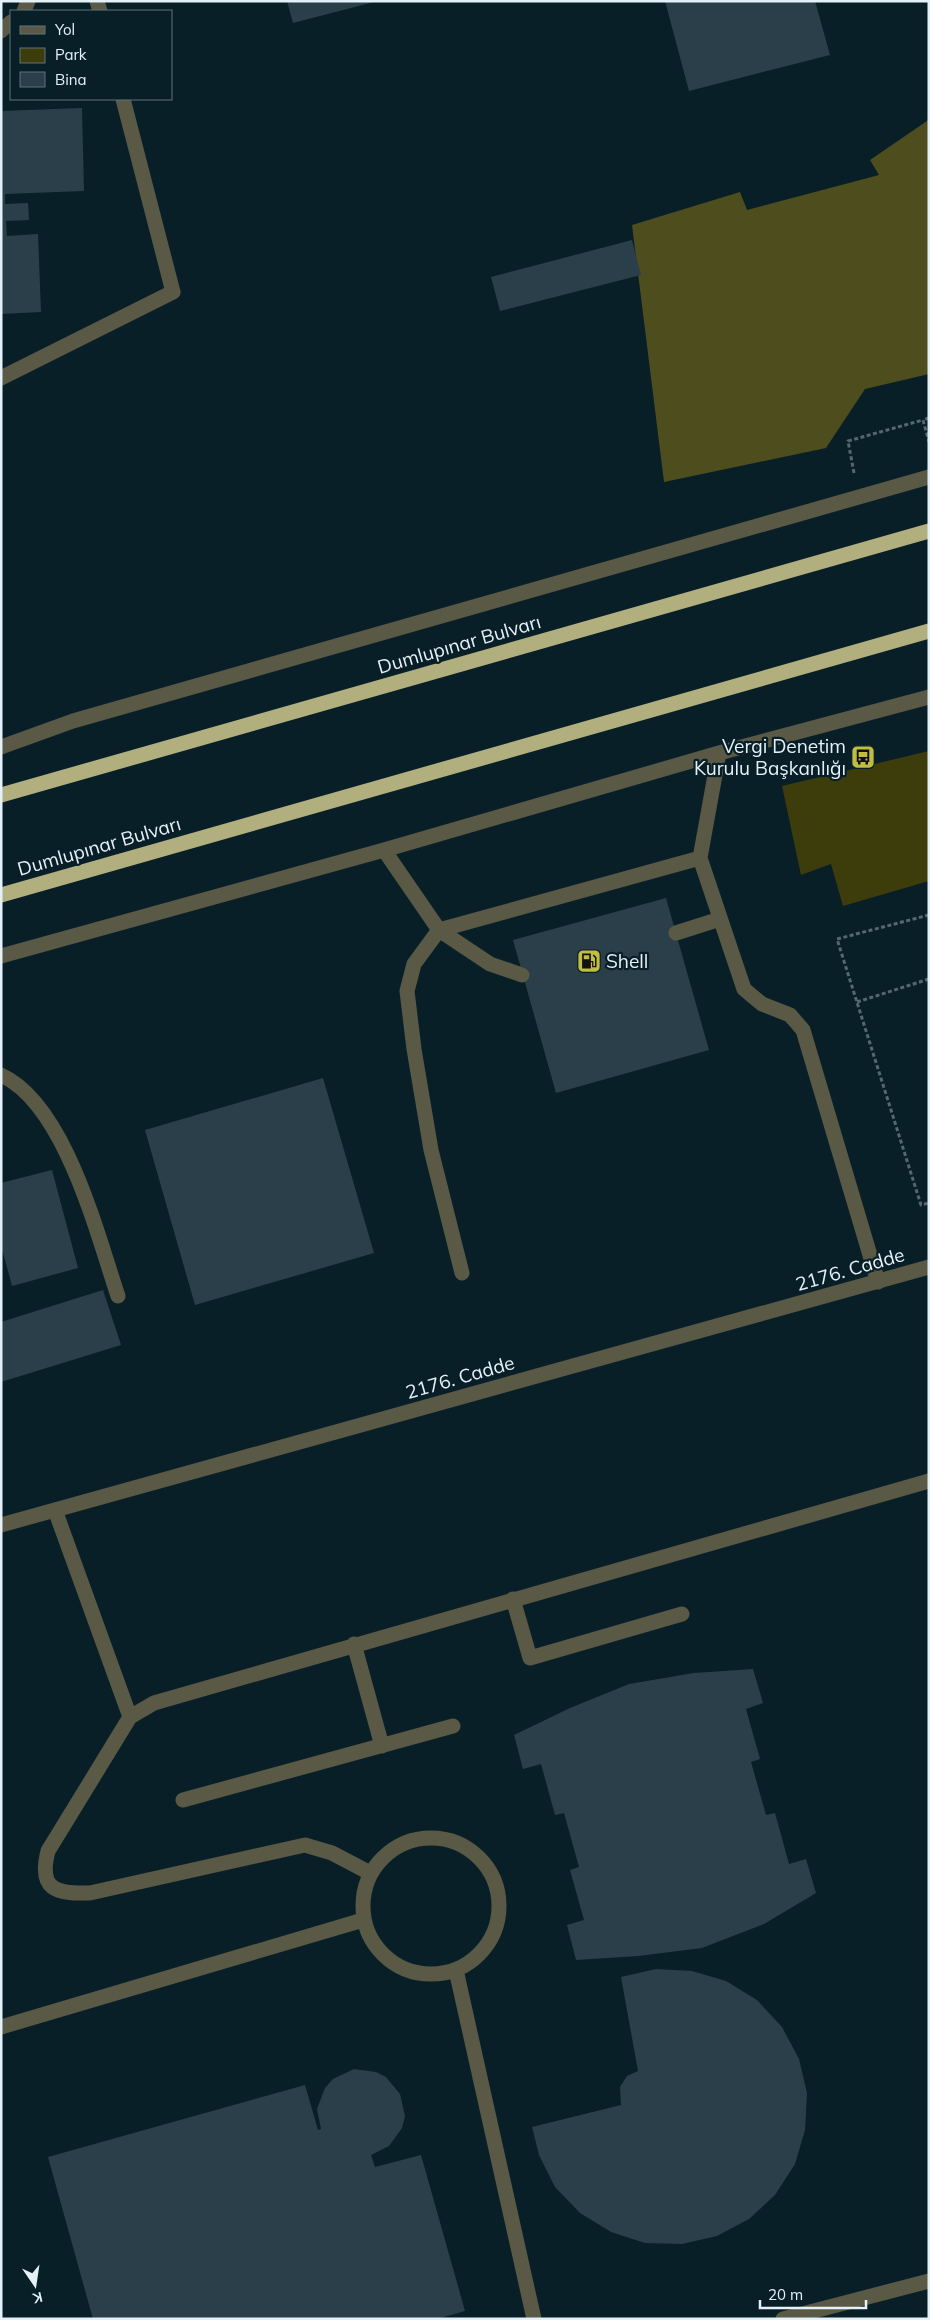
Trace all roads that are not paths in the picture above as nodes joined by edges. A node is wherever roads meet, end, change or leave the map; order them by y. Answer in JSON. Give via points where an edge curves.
{"nodes":[{"id":1,"x":123,"y":100,"type":"edge"},
{"id":2,"x":1,"y":378,"type":"edge"},
{"id":3,"x":929,"y":477,"type":"edge"},
{"id":4,"x":929,"y":531,"type":"edge"},
{"id":5,"x":929,"y":631,"type":"edge"},
{"id":6,"x":929,"y":697,"type":"edge"},
{"id":7,"x":1,"y":748,"type":"edge"},
{"id":8,"x":719,"y":753,"type":"junction"},
{"id":9,"x":1,"y":795,"type":"edge"},
{"id":10,"x":384,"y":850,"type":"junction"},
{"id":11,"x":700,"y":858,"type":"junction"},
{"id":12,"x":1,"y":895,"type":"edge"},
{"id":13,"x":720,"y":919,"type":"junction"},
{"id":14,"x":439,"y":930,"type":"junction"},
{"id":15,"x":676,"y":933,"type":"dead end"},
{"id":16,"x":1,"y":956,"type":"edge"},
{"id":17,"x":522,"y":975,"type":"dead end"},
{"id":18,"x":1,"y":1075,"type":"edge"},
{"id":19,"x":929,"y":1268,"type":"edge"},
{"id":20,"x":462,"y":1273,"type":"dead end"},
{"id":21,"x":878,"y":1282,"type":"junction"},
{"id":22,"x":118,"y":1296,"type":"dead end"},
{"id":23,"x":929,"y":1481,"type":"edge"},
{"id":24,"x":55,"y":1510,"type":"junction"},
{"id":25,"x":1,"y":1525,"type":"edge"},
{"id":26,"x":513,"y":1599,"type":"junction"},
{"id":27,"x":682,"y":1614,"type":"dead end"},
{"id":28,"x":354,"y":1644,"type":"junction"},
{"id":29,"x":130,"y":1717,"type":"junction"},
{"id":30,"x":452,"y":1726,"type":"dead end"},
{"id":31,"x":382,"y":1746,"type":"junction"},
{"id":32,"x":183,"y":1800,"type":"dead end"},
{"id":33,"x":370,"y":1873,"type":"junction"},
{"id":34,"x":363,"y":1920,"type":"junction"},
{"id":35,"x":456,"y":1970,"type":"junction"},
{"id":36,"x":1,"y":2027,"type":"edge"},
{"id":37,"x":929,"y":2281,"type":"edge"},
{"id":38,"x":534,"y":2319,"type":"edge"},
{"id":39,"x":783,"y":2319,"type":"edge"}],
"edges":[{"from":1,"to":2,"type":"street","via":[[173,292]]},
{"from":3,"to":7,"type":"street","via":[[73,721]]},
{"from":4,"to":9,"type":"highway","name":"Dumlupınar Bulvarı"},
{"from":5,"to":12,"type":"highway","name":"Dumlupınar Bulvarı"},
{"from":6,"to":8,"type":"street"},
{"from":8,"to":10,"type":"street"},
{"from":8,"to":11,"type":"street"},
{"from":10,"to":14,"type":"street"},
{"from":10,"to":16,"type":"street"},
{"from":11,"to":13,"type":"street"},
{"from":11,"to":14,"type":"street"},
{"from":13,"to":15,"type":"street"},
{"from":13,"to":21,"type":"street","via":[[744,989],[762,1004],[790,1016],[803,1030]]},
{"from":14,"to":17,"type":"street","via":[[490,964]]},
{"from":14,"to":20,"type":"street","via":[[414,964],[408,991],[414,1049],[432,1150]]},
{"from":18,"to":22,"type":"street","via":[[26,1091],[54,1128],[79,1182]]},
{"from":19,"to":21,"type":"street","name":"2176. Cadde"},
{"from":21,"to":24,"type":"street","name":"2176. Cadde"},
{"from":23,"to":26,"type":"street"},
{"from":24,"to":25,"type":"street","name":"2176. Cadde"},
{"from":24,"to":29,"type":"street"},
{"from":26,"to":27,"type":"street","via":[[530,1658]]},
{"from":26,"to":28,"type":"street"},
{"from":28,"to":29,"type":"street","via":[[154,1703]]},
{"from":28,"to":31,"type":"street"},
{"from":29,"to":33,"type":"street","via":[[48,1851],[45,1879],[53,1889],[66,1894],[90,1893],[305,1845],[332,1853]]},
{"from":30,"to":31,"type":"street"},
{"from":31,"to":32,"type":"street"},
{"from":33,"to":34,"type":"street","via":[[363,1896]]},
{"from":33,"to":35,"type":"street","via":[[385,1855],[406,1842],[429,1838],[453,1841],[474,1853],[490,1871],[498,1892],[498,1917],[491,1939],[476,1958]]},
{"from":34,"to":35,"type":"street","via":[[372,1942],[388,1960],[409,1972],[432,1975]]},
{"from":34,"to":36,"type":"street"},
{"from":35,"to":38,"type":"street"},
{"from":37,"to":39,"type":"street"}]}
